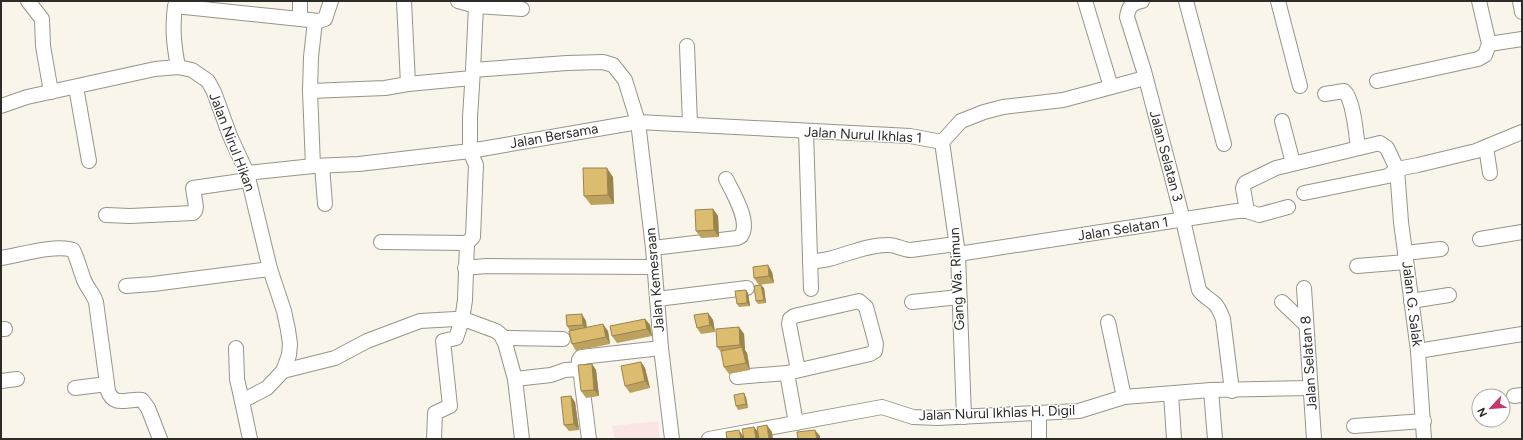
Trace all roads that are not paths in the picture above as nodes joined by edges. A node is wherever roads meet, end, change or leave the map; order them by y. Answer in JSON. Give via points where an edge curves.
{"nodes":[{"id":1,"x":28,"y":1,"type":"edge"},
{"id":2,"x":300,"y":1,"type":"edge"},
{"id":3,"x":331,"y":1,"type":"edge"},
{"id":4,"x":404,"y":1,"type":"edge"},
{"id":5,"x":458,"y":1,"type":"edge"},
{"id":6,"x":1085,"y":1,"type":"edge"},
{"id":7,"x":1142,"y":1,"type":"edge"},
{"id":8,"x":1186,"y":1,"type":"edge"},
{"id":9,"x":1278,"y":1,"type":"edge"},
{"id":10,"x":1479,"y":1,"type":"edge"},
{"id":11,"x":1520,"y":1,"type":"edge"},
{"id":12,"x":476,"y":6,"type":"junction"},
{"id":13,"x":522,"y":9,"type":"dead end"},
{"id":14,"x":1522,"y":12,"type":"edge"},
{"id":15,"x":300,"y":19,"type":"junction"},
{"id":16,"x":315,"y":21,"type":"junction"},
{"id":17,"x":1522,"y":39,"type":"edge"},
{"id":18,"x":1489,"y":44,"type":"junction"},
{"id":19,"x":687,"y":46,"type":"dead end"},
{"id":20,"x":178,"y":67,"type":"junction"},
{"id":21,"x":473,"y":74,"type":"junction"},
{"id":22,"x":1146,"y":78,"type":"junction"},
{"id":23,"x":1377,"y":81,"type":"dead end"},
{"id":24,"x":408,"y":84,"type":"junction"},
{"id":25,"x":1300,"y":86,"type":"dead end"},
{"id":26,"x":1111,"y":87,"type":"junction"},
{"id":27,"x":76,"y":88,"type":"junction"},
{"id":28,"x":310,"y":91,"type":"junction"},
{"id":29,"x":51,"y":92,"type":"junction"},
{"id":30,"x":1325,"y":94,"type":"dead end"},
{"id":31,"x":1,"y":106,"type":"edge"},
{"id":32,"x":1282,"y":121,"type":"dead end"},
{"id":33,"x":638,"y":122,"type":"junction"},
{"id":34,"x":690,"y":124,"type":"junction"},
{"id":35,"x":806,"y":131,"type":"junction"},
{"id":36,"x":1522,"y":132,"type":"edge"},
{"id":37,"x":942,"y":142,"type":"junction"},
{"id":38,"x":1224,"y":144,"type":"dead end"},
{"id":39,"x":1486,"y":147,"type":"junction"},
{"id":40,"x":1358,"y":148,"type":"junction"},
{"id":41,"x":470,"y":151,"type":"junction"},
{"id":42,"x":89,"y":161,"type":"dead end"},
{"id":43,"x":1293,"y":164,"type":"junction"},
{"id":44,"x":318,"y":166,"type":"junction"},
{"id":45,"x":1398,"y":169,"type":"junction"},
{"id":46,"x":1490,"y":173,"type":"dead end"},
{"id":47,"x":247,"y":177,"type":"junction"},
{"id":48,"x":726,"y":179,"type":"dead end"},
{"id":49,"x":1304,"y":193,"type":"dead end"},
{"id":50,"x":325,"y":204,"type":"dead end"},
{"id":51,"x":1288,"y":207,"type":"dead end"},
{"id":52,"x":1247,"y":211,"type":"junction"},
{"id":53,"x":106,"y":215,"type":"dead end"},
{"id":54,"x":1183,"y":220,"type":"junction"},
{"id":55,"x":1522,"y":232,"type":"edge"},
{"id":56,"x":1480,"y":239,"type":"dead end"},
{"id":57,"x":381,"y":242,"type":"dead end"},
{"id":58,"x":467,"y":243,"type":"junction"},
{"id":59,"x":654,"y":248,"type":"junction"},
{"id":60,"x":957,"y":249,"type":"junction"},
{"id":61,"x":1441,"y":249,"type":"dead end"},
{"id":62,"x":1,"y":258,"type":"edge"},
{"id":63,"x":1406,"y":258,"type":"junction"},
{"id":64,"x":810,"y":262,"type":"junction"},
{"id":65,"x":1357,"y":266,"type":"dead end"},
{"id":66,"x":654,"y":267,"type":"junction"},
{"id":67,"x":465,"y":268,"type":"junction"},
{"id":68,"x":270,"y":269,"type":"junction"},
{"id":69,"x":126,"y":286,"type":"dead end"},
{"id":70,"x":747,"y":288,"type":"dead end"},
{"id":71,"x":1304,"y":288,"type":"dead end"},
{"id":72,"x":811,"y":289,"type":"dead end"},
{"id":73,"x":1449,"y":295,"type":"dead end"},
{"id":74,"x":657,"y":298,"type":"junction"},
{"id":75,"x":959,"y":298,"type":"junction"},
{"id":76,"x":1411,"y":301,"type":"junction"},
{"id":77,"x":912,"y":302,"type":"dead end"},
{"id":78,"x":1282,"y":302,"type":"dead end"},
{"id":79,"x":462,"y":320,"type":"junction"},
{"id":80,"x":1108,"y":322,"type":"dead end"},
{"id":81,"x":1305,"y":324,"type":"junction"},
{"id":82,"x":1522,"y":334,"type":"edge"},
{"id":83,"x":503,"y":338,"type":"junction"},
{"id":84,"x":563,"y":339,"type":"dead end"},
{"id":85,"x":236,"y":348,"type":"dead end"},
{"id":86,"x":661,"y":348,"type":"junction"},
{"id":87,"x":1418,"y":351,"type":"junction"},
{"id":88,"x":580,"y":365,"type":"junction"},
{"id":89,"x":283,"y":371,"type":"junction"},
{"id":90,"x":793,"y":372,"type":"junction"},
{"id":91,"x":736,"y":377,"type":"dead end"},
{"id":92,"x":17,"y":379,"type":"dead end"},
{"id":93,"x":515,"y":379,"type":"junction"},
{"id":94,"x":1,"y":381,"type":"edge"},
{"id":95,"x":107,"y":384,"type":"junction"},
{"id":96,"x":75,"y":388,"type":"dead end"},
{"id":97,"x":1310,"y":388,"type":"junction"},
{"id":98,"x":1211,"y":390,"type":"junction"},
{"id":99,"x":1232,"y":390,"type":"junction"},
{"id":100,"x":1170,"y":394,"type":"junction"},
{"id":101,"x":1124,"y":397,"type":"junction"},
{"id":102,"x":242,"y":401,"type":"junction"},
{"id":103,"x":1038,"y":413,"type":"junction"},
{"id":104,"x":964,"y":417,"type":"junction"},
{"id":105,"x":1424,"y":421,"type":"junction"},
{"id":106,"x":796,"y":423,"type":"junction"},
{"id":107,"x":1354,"y":426,"type":"dead end"},
{"id":108,"x":160,"y":439,"type":"edge"},
{"id":109,"x":250,"y":439,"type":"edge"},
{"id":110,"x":434,"y":439,"type":"edge"},
{"id":111,"x":522,"y":439,"type":"edge"},
{"id":112,"x":589,"y":439,"type":"edge"},
{"id":113,"x":672,"y":439,"type":"edge"},
{"id":114,"x":709,"y":439,"type":"edge"},
{"id":115,"x":1039,"y":439,"type":"edge"},
{"id":116,"x":1174,"y":439,"type":"edge"},
{"id":117,"x":1215,"y":439,"type":"edge"},
{"id":118,"x":1314,"y":439,"type":"edge"},
{"id":119,"x":1424,"y":439,"type":"edge"}],
"edges":[{"from":1,"to":29,"type":"street","via":[[42,19],[43,46]]},
{"from":2,"to":15,"type":"street"},
{"from":3,"to":16,"type":"street","via":[[325,19]]},
{"from":4,"to":24,"type":"street"},
{"from":5,"to":12,"type":"street"},
{"from":6,"to":26,"type":"street"},
{"from":7,"to":22,"type":"street","name":"Jalan Selatan 3","via":[[1131,6],[1127,17]]},
{"from":8,"to":38,"type":"street"},
{"from":9,"to":25,"type":"street"},
{"from":10,"to":18,"type":"street"},
{"from":11,"to":14,"type":"street"},
{"from":12,"to":13,"type":"street"},
{"from":12,"to":21,"type":"street"},
{"from":15,"to":16,"type":"street"},
{"from":15,"to":20,"type":"street","via":[[175,6],[172,24]]},
{"from":16,"to":28,"type":"street"},
{"from":17,"to":18,"type":"street"},
{"from":18,"to":23,"type":"street","via":[[1486,55],[1478,58]]},
{"from":19,"to":34,"type":"street"},
{"from":20,"to":27,"type":"street","name":"Jalan Nirul Hikan","via":[[155,69]]},
{"from":20,"to":47,"type":"street","name":"Jalan Nirul Hikan","via":[[192,70],[208,81]]},
{"from":21,"to":24,"type":"street","name":"Jalan Kemesraan"},
{"from":21,"to":33,"type":"street","name":"Jalan Kemesraan","via":[[567,63],[603,62],[613,65],[625,80]]},
{"from":21,"to":41,"type":"street"},
{"from":22,"to":26,"type":"street","name":"Jalan Nurul Ikhlas 1"},
{"from":22,"to":54,"type":"street","name":"Jalan Selatan 3"},
{"from":24,"to":28,"type":"street","name":"Jalan Kemesraan","via":[[385,88]]},
{"from":26,"to":37,"type":"street","name":"Jalan Nurul Ikhlas 1","via":[[1063,100],[984,112],[961,121]]},
{"from":27,"to":29,"type":"street","name":"Jalan Nirul Hikan"},
{"from":27,"to":42,"type":"street"},
{"from":28,"to":44,"type":"street"},
{"from":29,"to":31,"type":"street","name":"Jalan Nirul Hikan"},
{"from":30,"to":40,"type":"street","via":[[1344,91],[1347,94]]},
{"from":32,"to":43,"type":"street"},
{"from":33,"to":34,"type":"street","name":"Jalan Nurul Ikhlas 1"},
{"from":33,"to":41,"type":"street","name":"Jalan Bersama"},
{"from":33,"to":59,"type":"street","name":"Jalan Kemesraan"},
{"from":34,"to":35,"type":"street","name":"Jalan Nurul Ikhlas 1"},
{"from":35,"to":37,"type":"street","name":"Jalan Nurul Ikhlas 1","via":[[910,136]]},
{"from":35,"to":64,"type":"street"},
{"from":36,"to":39,"type":"street"},
{"from":37,"to":60,"type":"street","name":"Gang Wa. Rimun"},
{"from":39,"to":45,"type":"street"},
{"from":39,"to":46,"type":"street"},
{"from":40,"to":43,"type":"street"},
{"from":40,"to":45,"type":"street","via":[[1383,144]]},
{"from":41,"to":44,"type":"street","name":"Jalan Bersama","via":[[359,164]]},
{"from":41,"to":58,"type":"street","via":[[476,165],[473,238]]},
{"from":43,"to":52,"type":"street","via":[[1276,168],[1245,183],[1243,188]]},
{"from":44,"to":47,"type":"street","name":"Jalan Bersama"},
{"from":44,"to":50,"type":"street"},
{"from":45,"to":49,"type":"street","via":[[1388,176]]},
{"from":45,"to":63,"type":"street","name":"Jalan G. Salak"},
{"from":47,"to":53,"type":"street","name":"Jalan Bersama","via":[[193,188],[196,207],[193,213]]},
{"from":47,"to":68,"type":"street","name":"Jalan Nirul Hikan"},
{"from":48,"to":59,"type":"street","via":[[740,206],[744,229],[741,236]]},
{"from":51,"to":52,"type":"street","name":"Jalan Selatan 1","via":[[1260,215]]},
{"from":52,"to":54,"type":"street","name":"Jalan Selatan 1"},
{"from":54,"to":60,"type":"street","name":"Jalan Selatan 1"},
{"from":54,"to":99,"type":"street","name":"Jalan Selatan 3","via":[[1199,290],[1202,296],[1215,303],[1223,319]]},
{"from":55,"to":56,"type":"street"},
{"from":57,"to":58,"type":"street"},
{"from":58,"to":67,"type":"street"},
{"from":59,"to":66,"type":"street","name":"Jalan Kemesraan"},
{"from":60,"to":64,"type":"street","name":"Jalan Selatan 1","via":[[907,250],[894,245],[881,245]]},
{"from":60,"to":75,"type":"street","name":"Gang Wa. Rimun"},
{"from":61,"to":63,"type":"street"},
{"from":62,"to":95,"type":"street","via":[[63,248],[73,250],[86,286],[96,302]]},
{"from":63,"to":65,"type":"street"},
{"from":63,"to":76,"type":"street","name":"Jalan G. Salak"},
{"from":64,"to":72,"type":"street"},
{"from":66,"to":67,"type":"street"},
{"from":66,"to":74,"type":"street","name":"Jalan Kemesraan"},
{"from":67,"to":79,"type":"street"},
{"from":68,"to":69,"type":"street"},
{"from":68,"to":89,"type":"street","name":"Jalan Nirul Hikan","via":[[284,311],[290,344]]},
{"from":70,"to":74,"type":"street"},
{"from":71,"to":81,"type":"street","name":"Jalan Selatan 8"},
{"from":73,"to":76,"type":"street"},
{"from":74,"to":86,"type":"street","name":"Jalan Kemesraan"},
{"from":75,"to":77,"type":"street"},
{"from":75,"to":104,"type":"street","name":"Gang Wa. Rimun"},
{"from":76,"to":87,"type":"street","name":"Jalan G. Salak"},
{"from":78,"to":81,"type":"street"},
{"from":79,"to":83,"type":"street","via":[[496,331]]},
{"from":79,"to":89,"type":"street","via":[[420,321],[367,340],[335,358]]},
{"from":79,"to":110,"type":"street","via":[[456,338],[443,341],[450,406],[435,413]]},
{"from":80,"to":101,"type":"street"},
{"from":81,"to":97,"type":"street","name":"Jalan Selatan 8"},
{"from":82,"to":87,"type":"street"},
{"from":83,"to":84,"type":"street"},
{"from":83,"to":93,"type":"street"},
{"from":85,"to":102,"type":"street","via":[[237,379]]},
{"from":86,"to":88,"type":"street","via":[[585,356],[581,357]]},
{"from":86,"to":113,"type":"street","name":"Jalan Kemesraan"},
{"from":87,"to":105,"type":"street","name":"Jalan G. Salak"},
{"from":88,"to":93,"type":"street","via":[[551,375]]},
{"from":88,"to":112,"type":"street"},
{"from":89,"to":102,"type":"street","name":"Jalan Nirul Hikan","via":[[267,388]]},
{"from":90,"to":90,"type":"street","via":[[875,351],[876,344],[863,303],[859,301],[790,319]]},
{"from":90,"to":91,"type":"street"},
{"from":90,"to":106,"type":"street"},
{"from":92,"to":94,"type":"street"},
{"from":93,"to":111,"type":"street"},
{"from":95,"to":96,"type":"street"},
{"from":95,"to":108,"type":"street","via":[[112,399],[142,400],[146,404]]},
{"from":97,"to":99,"type":"street","name":"Jalan Nurul Ikhlas H. Digil"},
{"from":97,"to":118,"type":"street","name":"Jalan Selatan 8"},
{"from":98,"to":99,"type":"street","name":"Jalan Nurul Ikhlas H. Digil"},
{"from":98,"to":100,"type":"street","name":"Jalan Nurul Ikhlas H. Digil"},
{"from":98,"to":117,"type":"street"},
{"from":100,"to":101,"type":"street","name":"Jalan Nurul Ikhlas H. Digil"},
{"from":100,"to":116,"type":"street"},
{"from":101,"to":103,"type":"street","name":"Jalan Nurul Ikhlas H. Digil","via":[[1079,411]]},
{"from":102,"to":109,"type":"street"},
{"from":103,"to":104,"type":"street","name":"Jalan Nurul Ikhlas H. Digil"},
{"from":103,"to":115,"type":"street"},
{"from":104,"to":106,"type":"street","name":"Jalan Nurul Ikhlas H. Digil","via":[[921,418],[882,407]]},
{"from":105,"to":107,"type":"street"},
{"from":105,"to":119,"type":"street","name":"Jalan G. Salak"},
{"from":106,"to":114,"type":"street","name":"Jalan Nurul Ikhlas H. Digil"}]}
